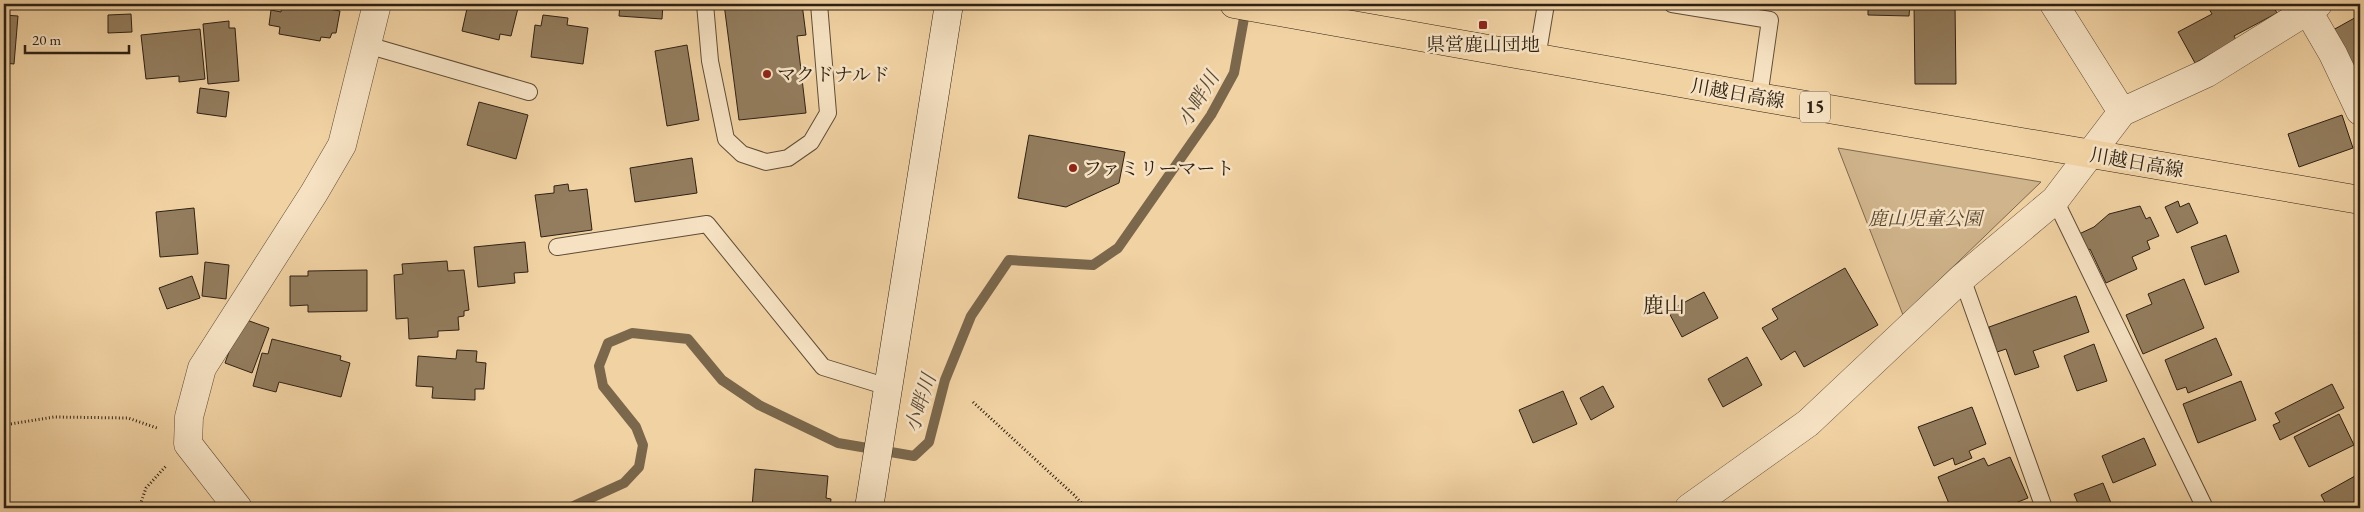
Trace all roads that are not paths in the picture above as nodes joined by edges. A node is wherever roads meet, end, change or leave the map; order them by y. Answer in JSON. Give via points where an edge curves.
{"nodes":[{"id":1,"x":377,"y":4,"type":"edge"},
{"id":2,"x":705,"y":4,"type":"edge"},
{"id":3,"x":819,"y":4,"type":"edge"},
{"id":4,"x":949,"y":4,"type":"edge"},
{"id":5,"x":1234,"y":4,"type":"edge"},
{"id":6,"x":1546,"y":4,"type":"edge"},
{"id":7,"x":1672,"y":4,"type":"edge"},
{"id":8,"x":2054,"y":4,"type":"edge"},
{"id":9,"x":2313,"y":7,"type":"edge"},
{"id":10,"x":367,"y":45,"type":"junction"},
{"id":11,"x":1537,"y":58,"type":"junction"},
{"id":12,"x":529,"y":92,"type":"dead end"},
{"id":13,"x":1759,"y":97,"type":"junction"},
{"id":14,"x":2360,"y":111,"type":"edge"},
{"id":15,"x":2122,"y":112,"type":"junction"},
{"id":16,"x":2090,"y":154,"type":"junction"},
{"id":17,"x":2055,"y":200,"type":"junction"},
{"id":18,"x":2360,"y":200,"type":"edge"},
{"id":19,"x":557,"y":247,"type":"dead end"},
{"id":20,"x":1962,"y":278,"type":"junction"},
{"id":21,"x":888,"y":387,"type":"junction"},
{"id":22,"x":238,"y":508,"type":"edge"},
{"id":23,"x":869,"y":508,"type":"edge"},
{"id":24,"x":1689,"y":508,"type":"edge"},
{"id":25,"x":2044,"y":508,"type":"edge"},
{"id":26,"x":2205,"y":508,"type":"edge"}],
"edges":[{"from":1,"to":10,"type":"street"},
{"from":2,"to":3,"type":"lane","via":[[710,61],[726,138],[742,154],[766,162],[788,158],[811,142],[828,113]]},
{"from":4,"to":21,"type":"street"},
{"from":5,"to":11,"type":"main road","name":"川越日高線","number":"15"},
{"from":6,"to":11,"type":"lane"},
{"from":7,"to":13,"type":"lane","via":[[1770,20]]},
{"from":8,"to":15,"type":"street"},
{"from":9,"to":14,"type":"street"},
{"from":9,"to":15,"type":"street","via":[[2207,73]]},
{"from":10,"to":12,"type":"lane"},
{"from":10,"to":22,"type":"street","via":[[342,145],[202,368],[183,445]]},
{"from":11,"to":13,"type":"main road","name":"川越日高線","number":"15"},
{"from":13,"to":16,"type":"main road","name":"川越日高線","number":"15"},
{"from":15,"to":16,"type":"street"},
{"from":16,"to":17,"type":"street"},
{"from":16,"to":18,"type":"main road","name":"川越日高線","number":"15"},
{"from":17,"to":20,"type":"street"},
{"from":17,"to":26,"type":"lane"},
{"from":19,"to":21,"type":"lane","via":[[708,224],[823,367]]},
{"from":20,"to":24,"type":"street","via":[[1808,422]]},
{"from":20,"to":25,"type":"lane"},
{"from":21,"to":23,"type":"street"}]}
